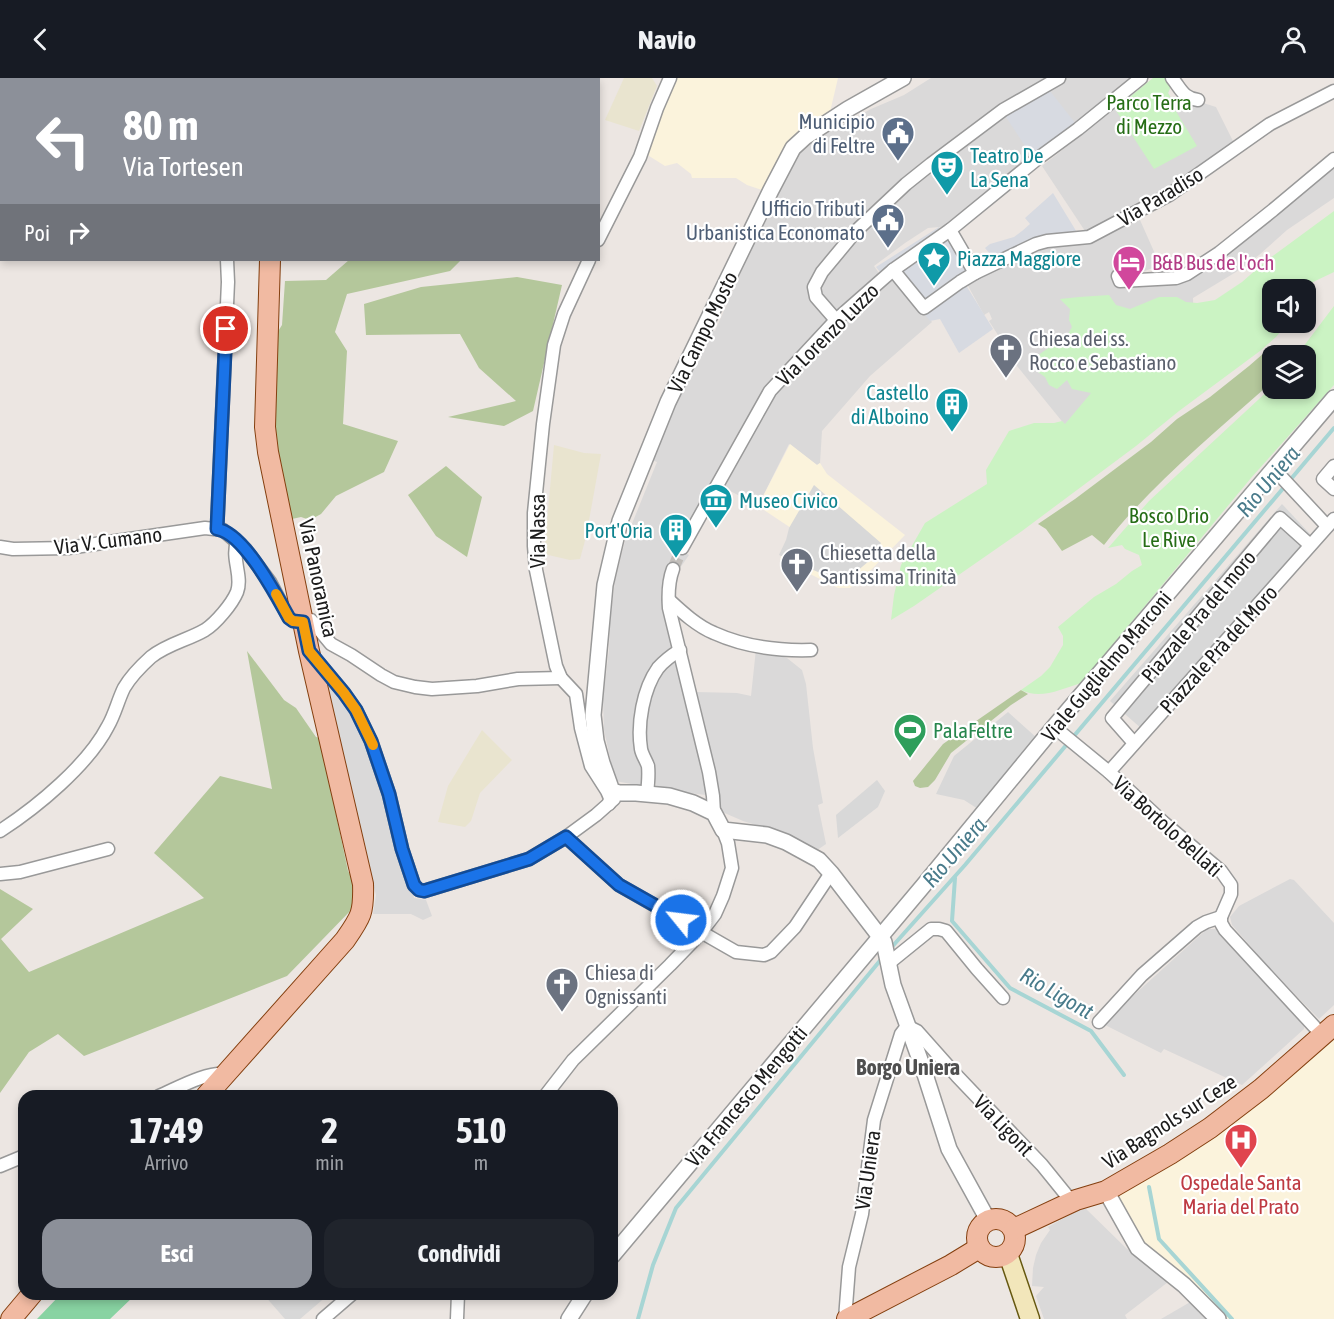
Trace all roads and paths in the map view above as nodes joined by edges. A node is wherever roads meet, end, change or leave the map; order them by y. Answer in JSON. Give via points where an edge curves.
{"nodes":[{"id":1,"x":670,"y":78,"type":"edge"},
{"id":2,"x":903,"y":78,"type":"edge"},
{"id":3,"x":1059,"y":78,"type":"edge"},
{"id":4,"x":1141,"y":78,"type":"edge"},
{"id":5,"x":1172,"y":78,"type":"edge"},
{"id":6,"x":1334,"y":91,"type":"edge"},
{"id":7,"x":1198,"y":100,"type":"dead end"},
{"id":8,"x":1334,"y":159,"type":"edge"},
{"id":9,"x":950,"y":230,"type":"junction"},
{"id":10,"x":600,"y":236,"type":"edge"},
{"id":11,"x":227,"y":261,"type":"edge"},
{"id":12,"x":270,"y":261,"type":"edge"},
{"id":13,"x":589,"y":261,"type":"edge"},
{"id":14,"x":975,"y":273,"type":"junction"},
{"id":15,"x":888,"y":274,"type":"junction"},
{"id":16,"x":1118,"y":276,"type":"dead end"},
{"id":17,"x":836,"y":320,"type":"junction"},
{"id":18,"x":1334,"y":398,"type":"edge"},
{"id":19,"x":1334,"y":466,"type":"edge"},
{"id":20,"x":1278,"y":473,"type":"junction"},
{"id":21,"x":1334,"y":489,"type":"edge"},
{"id":22,"x":1330,"y":523,"type":"edge"},
{"id":23,"x":217,"y":529,"type":"junction"},
{"id":24,"x":237,"y":542,"type":"junction"},
{"id":25,"x":1310,"y":545,"type":"junction"},
{"id":26,"x":0,"y":547,"type":"edge"},
{"id":27,"x":682,"y":548,"type":"tunnel mouth"},
{"id":28,"x":673,"y":569,"type":"tunnel mouth"},
{"id":29,"x":669,"y":600,"type":"junction"},
{"id":30,"x":303,"y":622,"type":"junction"},
{"id":31,"x":680,"y":650,"type":"junction"},
{"id":32,"x":811,"y":650,"type":"dead end"},
{"id":33,"x":309,"y":651,"type":"junction"},
{"id":34,"x":561,"y":678,"type":"junction"},
{"id":35,"x":1058,"y":730,"type":"junction"},
{"id":36,"x":1134,"y":743,"type":"junction"},
{"id":37,"x":1109,"y":772,"type":"junction"},
{"id":38,"x":647,"y":794,"type":"junction"},
{"id":39,"x":612,"y":795,"type":"junction"},
{"id":40,"x":714,"y":813,"type":"junction"},
{"id":41,"x":723,"y":830,"type":"junction"},
{"id":42,"x":0,"y":831,"type":"edge"},
{"id":43,"x":566,"y":837,"type":"junction"},
{"id":44,"x":108,"y":849,"type":"dead end"},
{"id":45,"x":831,"y":873,"type":"junction"},
{"id":46,"x":0,"y":874,"type":"edge"},
{"id":47,"x":1221,"y":917,"type":"junction"},
{"id":48,"x":702,"y":932,"type":"junction"},
{"id":49,"x":882,"y":939,"type":"junction"},
{"id":50,"x":889,"y":963,"type":"junction"},
{"id":51,"x":1003,"y":998,"type":"dead end"},
{"id":52,"x":1100,"y":1022,"type":"dead end"},
{"id":53,"x":907,"y":1026,"type":"junction"},
{"id":54,"x":1328,"y":1030,"type":"edge"},
{"id":55,"x":226,"y":1074,"type":"junction"},
{"id":56,"x":173,"y":1090,"type":"edge"},
{"id":57,"x":211,"y":1090,"type":"edge"},
{"id":58,"x":550,"y":1090,"type":"edge"},
{"id":59,"x":18,"y":1159,"type":"edge"},
{"id":60,"x":0,"y":1167,"type":"edge"},
{"id":61,"x":1106,"y":1191,"type":"junction"},
{"id":62,"x":1072,"y":1202,"type":"junction"},
{"id":63,"x":988,"y":1220,"type":"junction"},
{"id":64,"x":1014,"y":1229,"type":"junction"},
{"id":65,"x":979,"y":1248,"type":"junction"},
{"id":66,"x":618,"y":1249,"type":"edge"},
{"id":67,"x":1008,"y":1254,"type":"junction"},
{"id":68,"x":27,"y":1300,"type":"edge"},
{"id":69,"x":345,"y":1300,"type":"edge"},
{"id":70,"x":458,"y":1300,"type":"edge"},
{"id":71,"x":581,"y":1300,"type":"edge"},
{"id":72,"x":10,"y":1319,"type":"edge"},
{"id":73,"x":323,"y":1319,"type":"edge"},
{"id":74,"x":457,"y":1319,"type":"edge"},
{"id":75,"x":569,"y":1319,"type":"edge"},
{"id":76,"x":846,"y":1319,"type":"edge"},
{"id":77,"x":1030,"y":1319,"type":"edge"},
{"id":78,"x":1218,"y":1319,"type":"edge"}],
"edges":[{"from":1,"to":10,"type":"street","via":[[640,157]]},
{"from":2,"to":39,"type":"street","name":"Via Campo Mosto","via":[[848,109],[793,148],[668,402],[620,521],[605,585],[593,716]]},
{"from":3,"to":17,"type":"street","via":[[1003,110],[906,184],[856,231],[815,283],[816,297]]},
{"from":4,"to":9,"type":"street"},
{"from":5,"to":7,"type":"street","via":[[1186,96]]},
{"from":6,"to":14,"type":"street","name":"Via Paradiso","via":[[1270,124],[1169,195],[1089,237],[1036,244]]},
{"from":8,"to":16,"type":"street","via":[[1208,262],[1187,274],[1176,279],[1120,281]]},
{"from":9,"to":14,"type":"street"},
{"from":9,"to":15,"type":"street"},
{"from":11,"to":23,"type":"street"},
{"from":12,"to":30,"type":"main road","name":"Via Panoramica","via":[[265,427]]},
{"from":13,"to":34,"type":"street","name":"Via Nassa","via":[[554,345],[534,513],[536,570]]},
{"from":14,"to":15,"type":"street","name":"Via Paradiso","via":[[924,308]]},
{"from":15,"to":17,"type":"street","name":"Via Lorenzo Luzzo"},
{"from":17,"to":27,"type":"street","name":"Via Lorenzo Luzzo","via":[[770,391]]},
{"from":18,"to":20,"type":"street","name":"Viale Guglielmo Marconi"},
{"from":19,"to":21,"type":"street","via":[[1323,479]]},
{"from":20,"to":22,"type":"street"},
{"from":20,"to":35,"type":"street","name":"Viale Guglielmo Marconi"},
{"from":22,"to":25,"type":"street","name":"Piazzale Prà del Moro"},
{"from":23,"to":24,"type":"street"},
{"from":23,"to":26,"type":"street","name":"Via V. Cumano","via":[[68,548]]},
{"from":24,"to":30,"type":"street","via":[[270,582],[289,618]]},
{"from":24,"to":42,"type":"street","via":[[237,590],[225,611],[206,630],[154,655],[136,671],[108,727],[86,759]]},
{"from":25,"to":36,"type":"street","name":"Piazzale Prà del Moro"},
{"from":25,"to":36,"type":"street","name":"Piazzale Pra del moro","via":[[1280,518],[1112,718]]},
{"from":28,"to":29,"type":"street"},
{"from":29,"to":31,"type":"street"},
{"from":29,"to":32,"type":"street","via":[[712,633],[771,649]]},
{"from":30,"to":33,"type":"main road","name":"Via Panoramica"},
{"from":30,"to":34,"type":"street","via":[[311,620],[331,644],[381,675],[415,687],[432,689]]},
{"from":31,"to":38,"type":"street","via":[[653,677],[642,708],[641,751],[648,765]]},
{"from":31,"to":40,"type":"street","via":[[709,772]]},
{"from":33,"to":43,"type":"street","via":[[356,710],[371,741],[405,858],[419,890],[529,859]]},
{"from":33,"to":55,"type":"main road","name":"Via Panoramica","via":[[363,884],[363,909],[345,940]]},
{"from":34,"to":39,"type":"street","name":"Via Nassa","via":[[576,694],[591,766]]},
{"from":35,"to":37,"type":"street","name":"Via Bortolo Bellati"},
{"from":35,"to":49,"type":"street","name":"Viale Guglielmo Marconi"},
{"from":36,"to":37,"type":"street","name":"Piazzale Prà del Moro"},
{"from":37,"to":47,"type":"street","name":"Via Bortolo Bellati","via":[[1228,879],[1231,894]]},
{"from":38,"to":39,"type":"street"},
{"from":38,"to":40,"type":"street","via":[[669,796]]},
{"from":39,"to":43,"type":"street"},
{"from":40,"to":41,"type":"street"},
{"from":41,"to":45,"type":"street","via":[[767,835],[786,842],[819,860]]},
{"from":41,"to":48,"type":"street","via":[[732,868],[715,914]]},
{"from":43,"to":48,"type":"street","via":[[619,885]]},
{"from":44,"to":46,"type":"street"},
{"from":45,"to":48,"type":"street","via":[[795,927],[771,952],[736,952]]},
{"from":45,"to":49,"type":"street"},
{"from":47,"to":52,"type":"street","via":[[1197,927],[1142,975]]},
{"from":47,"to":54,"type":"street","via":[[1229,935]]},
{"from":48,"to":58,"type":"street","via":[[573,1060]]},
{"from":49,"to":50,"type":"street"},
{"from":49,"to":66,"type":"street","name":"Via Francesco Mengotti"},
{"from":50,"to":51,"type":"street","via":[[931,929],[939,929],[946,932]]},
{"from":50,"to":53,"type":"street"},
{"from":53,"to":62,"type":"street","name":"Via Ligont","via":[[917,1031]]},
{"from":53,"to":63,"type":"street","via":[[949,1149]]},
{"from":53,"to":76,"type":"street","name":"Via Uniera","via":[[901,1034],[874,1120],[862,1214],[849,1267]]},
{"from":54,"to":61,"type":"main road","name":"Via Bagnols sur Ceze","via":[[1210,1128]]},
{"from":55,"to":56,"type":"street","via":[[217,1073]]},
{"from":55,"to":57,"type":"main road","name":"Via Panoramica"},
{"from":59,"to":60,"type":"street"},
{"from":61,"to":62,"type":"main road","name":"Via Bagnols sur Ceze"},
{"from":61,"to":78,"type":"street","via":[[1138,1248]]},
{"from":62,"to":64,"type":"main road","name":"Via Bagnols sur Ceze"},
{"from":63,"to":64,"type":"main road","via":[[1005,1221]]},
{"from":63,"to":65,"type":"main road","via":[[979,1229]]},
{"from":64,"to":67,"type":"main road","via":[[1016,1240]]},
{"from":65,"to":67,"type":"main road","via":[[995,1258]]},
{"from":65,"to":76,"type":"main road"},
{"from":67,"to":77,"type":"main road"},
{"from":68,"to":72,"type":"main road"},
{"from":69,"to":73,"type":"street"},
{"from":70,"to":74,"type":"street"},
{"from":71,"to":75,"type":"street"}]}
